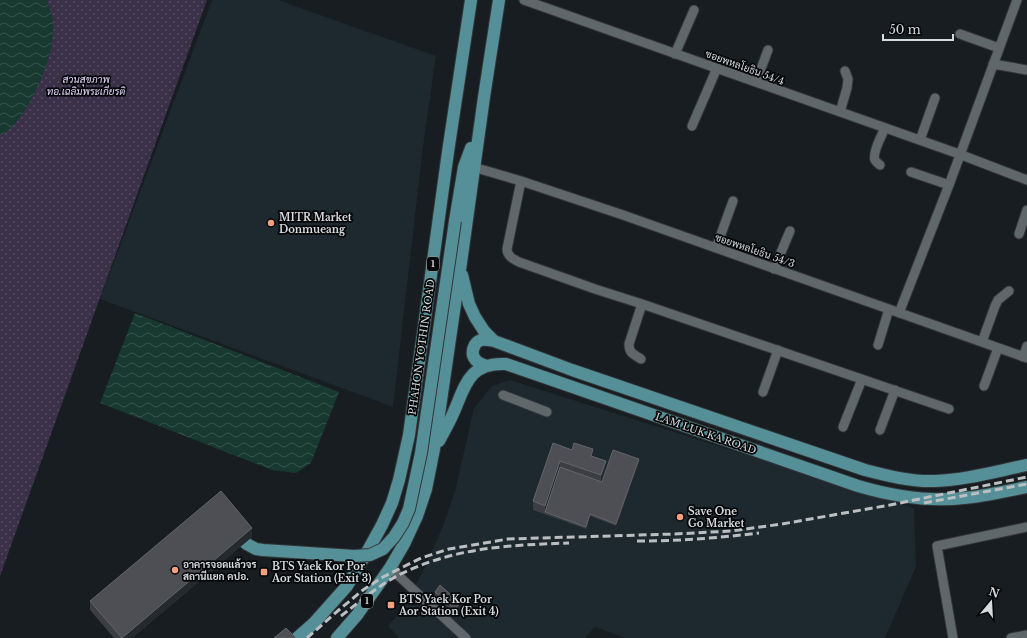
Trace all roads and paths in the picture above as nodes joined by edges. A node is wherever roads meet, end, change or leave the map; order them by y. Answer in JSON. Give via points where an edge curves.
{"nodes":[{"id":1,"x":471,"y":0,"type":"edge"},
{"id":2,"x":499,"y":0,"type":"edge"},
{"id":3,"x":524,"y":0,"type":"edge"},
{"id":4,"x":1014,"y":1,"type":"edge"},
{"id":5,"x":694,"y":10,"type":"dead end"},
{"id":6,"x":960,"y":34,"type":"dead end"},
{"id":7,"x":999,"y":48,"type":"junction"},
{"id":8,"x":768,"y":50,"type":"dead end"},
{"id":9,"x":675,"y":54,"type":"junction"},
{"id":10,"x":994,"y":64,"type":"junction"},
{"id":11,"x":717,"y":68,"type":"junction"},
{"id":12,"x":1027,"y":70,"type":"edge"},
{"id":13,"x":844,"y":71,"type":"dead end"},
{"id":14,"x":756,"y":82,"type":"junction"},
{"id":15,"x":935,"y":98,"type":"dead end"},
{"id":16,"x":840,"y":112,"type":"junction"},
{"id":17,"x":480,"y":123,"type":"junction"},
{"id":18,"x":692,"y":126,"type":"dead end"},
{"id":19,"x":886,"y":128,"type":"junction"},
{"id":20,"x":920,"y":140,"type":"junction"},
{"id":21,"x":959,"y":154,"type":"junction"},
{"id":22,"x":880,"y":165,"type":"dead end"},
{"id":23,"x":474,"y":167,"type":"junction"},
{"id":24,"x":911,"y":172,"type":"dead end"},
{"id":25,"x":1027,"y":180,"type":"edge"},
{"id":26,"x":520,"y":181,"type":"junction"},
{"id":27,"x":948,"y":185,"type":"junction"},
{"id":28,"x":733,"y":201,"type":"dead end"},
{"id":29,"x":1027,"y":210,"type":"edge"},
{"id":30,"x":790,"y":231,"type":"dead end"},
{"id":31,"x":1019,"y":234,"type":"dead end"},
{"id":32,"x":716,"y":248,"type":"junction"},
{"id":33,"x":774,"y":269,"type":"junction"},
{"id":34,"x":460,"y":270,"type":"junction"},
{"id":35,"x":1009,"y":291,"type":"dead end"},
{"id":36,"x":642,"y":304,"type":"junction"},
{"id":37,"x":889,"y":309,"type":"junction"},
{"id":38,"x":899,"y":313,"type":"junction"},
{"id":39,"x":494,"y":341,"type":"junction"},
{"id":40,"x":982,"y":342,"type":"junction"},
{"id":41,"x":878,"y":345,"type":"dead end"},
{"id":42,"x":1027,"y":346,"type":"edge"},
{"id":43,"x":998,"y":348,"type":"junction"},
{"id":44,"x":778,"y":350,"type":"junction"},
{"id":45,"x":1025,"y":358,"type":"edge"},
{"id":46,"x":641,"y":359,"type":"dead end"},
{"id":47,"x":486,"y":366,"type":"junction"},
{"id":48,"x":862,"y":379,"type":"junction"},
{"id":49,"x":984,"y":386,"type":"dead end"},
{"id":50,"x":895,"y":390,"type":"junction"},
{"id":51,"x":763,"y":392,"type":"dead end"},
{"id":52,"x":503,"y":394,"type":"dead end"},
{"id":53,"x":949,"y":409,"type":"dead end"},
{"id":54,"x":547,"y":412,"type":"dead end"},
{"id":55,"x":843,"y":427,"type":"dead end"},
{"id":56,"x":880,"y":430,"type":"dead end"},
{"id":57,"x":434,"y":449,"type":"junction"},
{"id":58,"x":1027,"y":465,"type":"edge"},
{"id":59,"x":1027,"y":487,"type":"edge"},
{"id":60,"x":1027,"y":527,"type":"edge"},
{"id":61,"x":245,"y":543,"type":"edge"},
{"id":62,"x":390,"y":568,"type":"junction"},
{"id":63,"x":1027,"y":635,"type":"edge"},
{"id":64,"x":297,"y":638,"type":"edge"},
{"id":65,"x":337,"y":638,"type":"edge"},
{"id":66,"x":466,"y":638,"type":"edge"},
{"id":67,"x":953,"y":638,"type":"edge"},
{"id":68,"x":1011,"y":638,"type":"edge"}],
"edges":[{"from":1,"to":64,"type":"main road","name":"PHAHON YOTHIN ROAD","number":"1","via":[[409,435],[399,480],[382,525],[347,586]]},
{"from":2,"to":17,"type":"main road","number":"1"},
{"from":3,"to":9,"type":"street","name":"ซอยพหลโยธิน 54/4"},
{"from":4,"to":7,"type":"street"},
{"from":5,"to":9,"type":"street"},
{"from":6,"to":7,"type":"street"},
{"from":7,"to":10,"type":"street"},
{"from":8,"to":14,"type":"street"},
{"from":9,"to":11,"type":"street","name":"ซอยพหลโยธิน 54/4"},
{"from":10,"to":12,"type":"street"},
{"from":10,"to":21,"type":"street"},
{"from":11,"to":14,"type":"street","name":"ซอยพหลโยธิน 54/4"},
{"from":11,"to":18,"type":"street"},
{"from":13,"to":16,"type":"street","via":[[848,79]]},
{"from":14,"to":16,"type":"street","name":"ซอยพหลโยธิน 54/4"},
{"from":15,"to":20,"type":"street"},
{"from":16,"to":19,"type":"street","name":"ซอยพหลโยธิน 54/4"},
{"from":17,"to":23,"type":"main road","number":"1"},
{"from":17,"to":61,"type":"main road","bridge":true,"via":[[464,168],[421,453],[409,509],[403,523],[394,538],[383,549],[370,555],[263,550]]},
{"from":19,"to":20,"type":"street","name":"ซอยพหลโยธิน 54/4"},
{"from":19,"to":22,"type":"street","via":[[875,152],[876,161]]},
{"from":20,"to":21,"type":"street","name":"ซอยพหลโยธิน 54/4"},
{"from":21,"to":25,"type":"street","name":"ซอยพหลโยธิน 54/4"},
{"from":21,"to":27,"type":"street"},
{"from":23,"to":26,"type":"street","name":"ซอยพหลโยธิน 54/3"},
{"from":23,"to":34,"type":"main road","number":"1"},
{"from":24,"to":27,"type":"street"},
{"from":26,"to":32,"type":"street","name":"ซอยพหลโยธิน 54/3"},
{"from":26,"to":36,"type":"street","via":[[507,248],[510,256],[519,262]]},
{"from":27,"to":38,"type":"street"},
{"from":28,"to":32,"type":"street"},
{"from":29,"to":31,"type":"street"},
{"from":30,"to":33,"type":"street"},
{"from":32,"to":33,"type":"street","name":"ซอยพหลโยธิน 54/3"},
{"from":33,"to":37,"type":"street","name":"ซอยพหลโยธิน 54/3"},
{"from":34,"to":39,"type":"main road","name":"LAM LUK KA ROAD","via":[[474,317]]},
{"from":34,"to":57,"type":"main road","number":"1"},
{"from":35,"to":40,"type":"street","via":[[994,306]]},
{"from":36,"to":44,"type":"street"},
{"from":36,"to":46,"type":"street","via":[[629,344],[632,354]]},
{"from":37,"to":38,"type":"street","name":"ซอยพหลโยธิน 54/3"},
{"from":37,"to":41,"type":"street"},
{"from":38,"to":40,"type":"street","name":"ซอยพหลโยธิน 54/3"},
{"from":39,"to":47,"type":"main road","via":[[481,340],[473,349],[475,359]]},
{"from":39,"to":58,"type":"main road","name":"LAM LUK KA ROAD","via":[[580,373],[884,475],[934,481]]},
{"from":40,"to":43,"type":"street","name":"ซอยพหลโยธิน 54/3"},
{"from":42,"to":45,"type":"street"},
{"from":43,"to":45,"type":"street","name":"ซอยพหลโยธิน 54/3"},
{"from":43,"to":49,"type":"street"},
{"from":44,"to":48,"type":"street"},
{"from":44,"to":51,"type":"street"},
{"from":47,"to":57,"type":"main road","via":[[468,380]]},
{"from":47,"to":59,"type":"main road","name":"LAM LUK KA ROAD","via":[[506,364],[519,368],[878,492],[950,499]]},
{"from":48,"to":50,"type":"street"},
{"from":48,"to":55,"type":"street"},
{"from":50,"to":53,"type":"street"},
{"from":50,"to":56,"type":"street"},
{"from":52,"to":54,"type":"street"},
{"from":57,"to":62,"type":"main road","number":"1","via":[[426,489],[417,516]]},
{"from":60,"to":67,"type":"street","via":[[937,546]]},
{"from":62,"to":65,"type":"main road","number":"1","via":[[357,615]]},
{"from":62,"to":66,"type":"street"},
{"from":63,"to":68,"type":"street"}]}
